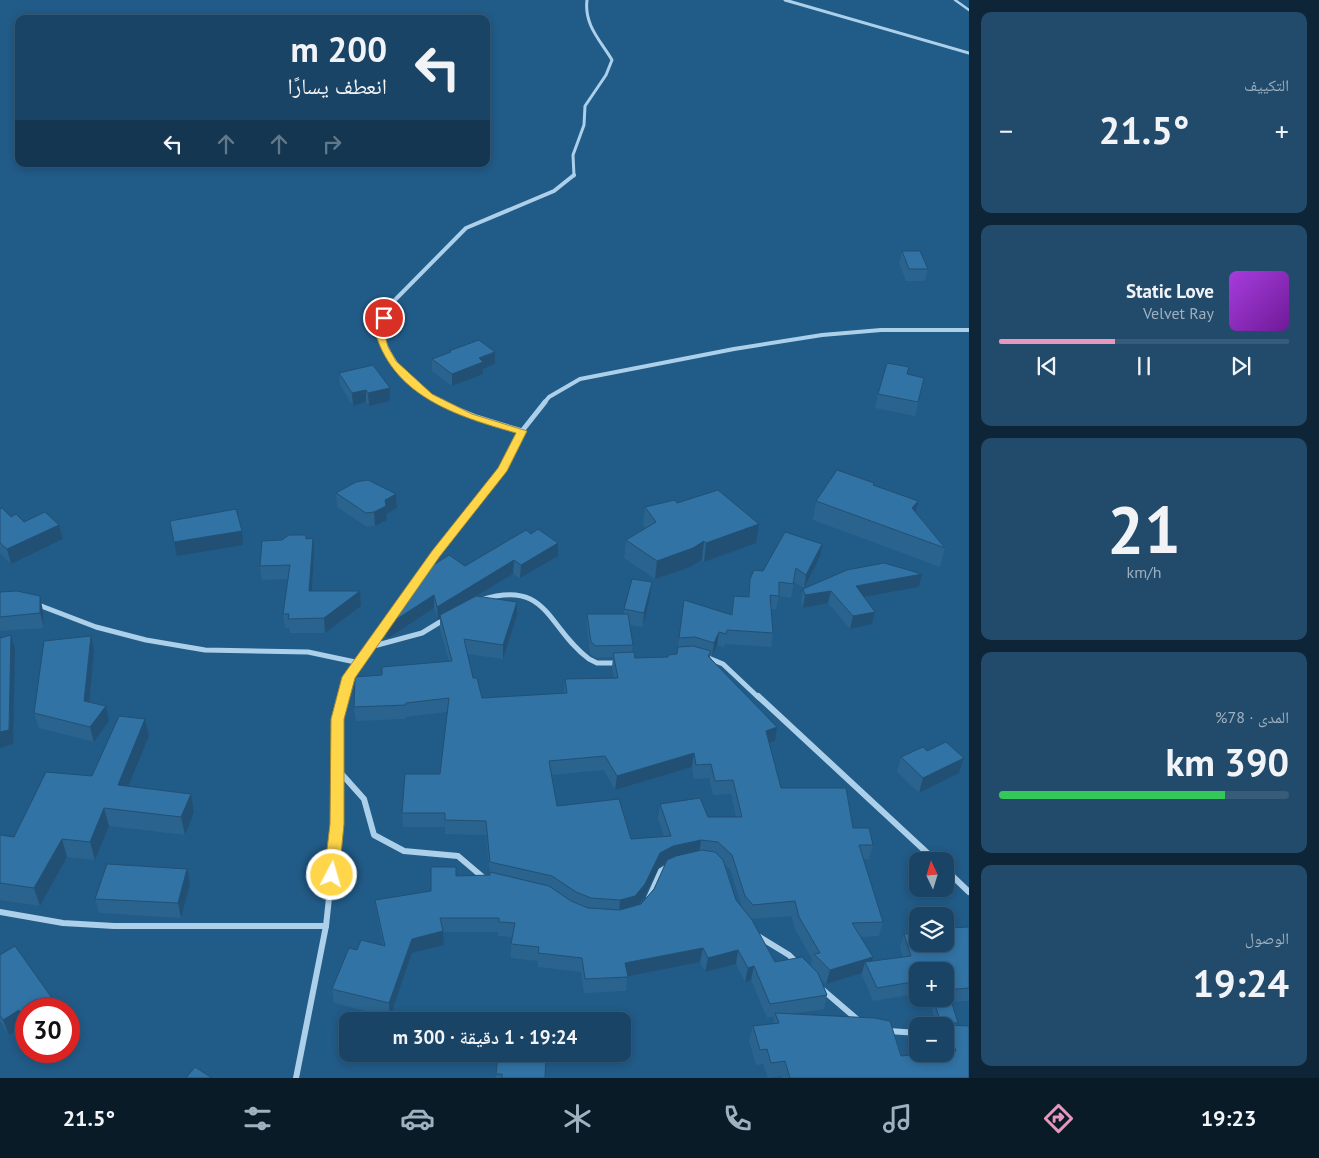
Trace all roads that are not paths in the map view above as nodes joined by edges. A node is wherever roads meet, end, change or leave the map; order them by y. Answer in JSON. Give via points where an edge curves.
{"nodes":[{"id":1,"x":587,"y":0,"type":"edge"},
{"id":2,"x":785,"y":0,"type":"edge"},
{"id":3,"x":955,"y":0,"type":"edge"},
{"id":4,"x":969,"y":10,"type":"edge"},
{"id":5,"x":969,"y":53,"type":"edge"},
{"id":6,"x":969,"y":330,"type":"edge"},
{"id":7,"x":522,"y":431,"type":"junction"},
{"id":8,"x":403,"y":600,"type":"edge"},
{"id":9,"x":25,"y":601,"type":"edge"},
{"id":10,"x":476,"y":603,"type":"edge"},
{"id":11,"x":455,"y":614,"type":"edge"},
{"id":12,"x":392,"y":616,"type":"edge"},
{"id":13,"x":370,"y":646,"type":"junction"},
{"id":14,"x":701,"y":656,"type":"edge"},
{"id":15,"x":628,"y":661,"type":"edge"},
{"id":16,"x":360,"y":663,"type":"junction"},
{"id":17,"x":338,"y":770,"type":"junction"},
{"id":18,"x":926,"y":852,"type":"edge"},
{"id":19,"x":681,"y":863,"type":"edge"},
{"id":20,"x":954,"y":878,"type":"edge"},
{"id":21,"x":494,"y":883,"type":"edge"},
{"id":22,"x":969,"y":892,"type":"edge"},
{"id":23,"x":642,"y":908,"type":"edge"},
{"id":24,"x":0,"y":912,"type":"edge"},
{"id":25,"x":326,"y":926,"type":"junction"},
{"id":26,"x":752,"y":930,"type":"edge"},
{"id":27,"x":801,"y":968,"type":"edge"},
{"id":28,"x":819,"y":986,"type":"edge"},
{"id":29,"x":868,"y":1026,"type":"edge"},
{"id":30,"x":885,"y":1031,"type":"edge"},
{"id":31,"x":909,"y":1032,"type":"edge"},
{"id":32,"x":296,"y":1078,"type":"edge"}],
"edges":[{"from":1,"to":7,"type":"street","via":[[588,24],[612,60],[606,76],[585,106],[584,125],[573,155],[574,176],[554,191],[466,228],[389,306],[378,328],[392,363],[428,396],[468,416]]},
{"from":2,"to":5,"type":"street"},
{"from":3,"to":4,"type":"lane"},
{"from":6,"to":7,"type":"street","via":[[899,328],[824,335],[606,373],[580,379],[549,397]]},
{"from":7,"to":8,"type":"street","via":[[503,469]]},
{"from":9,"to":16,"type":"street","via":[[96,627],[146,640],[205,650],[308,652]]},
{"from":10,"to":15,"type":"street","via":[[501,592],[522,593],[594,662]]},
{"from":11,"to":13,"type":"street","via":[[422,632]]},
{"from":12,"to":13,"type":"street"},
{"from":13,"to":16,"type":"street"},
{"from":14,"to":18,"type":"street","via":[[723,664]]},
{"from":16,"to":17,"type":"street","via":[[349,677],[337,719]]},
{"from":17,"to":21,"type":"street","via":[[364,799],[374,835],[404,851],[458,856]]},
{"from":17,"to":25,"type":"street","via":[[337,824]]},
{"from":19,"to":23,"type":"street","via":[[661,871]]},
{"from":20,"to":22,"type":"street"},
{"from":24,"to":25,"type":"street","via":[[63,923],[114,926]]},
{"from":25,"to":32,"type":"street"},
{"from":26,"to":27,"type":"street","via":[[790,955]]},
{"from":28,"to":29,"type":"street","via":[[853,1017]]},
{"from":30,"to":31,"type":"street"}]}
